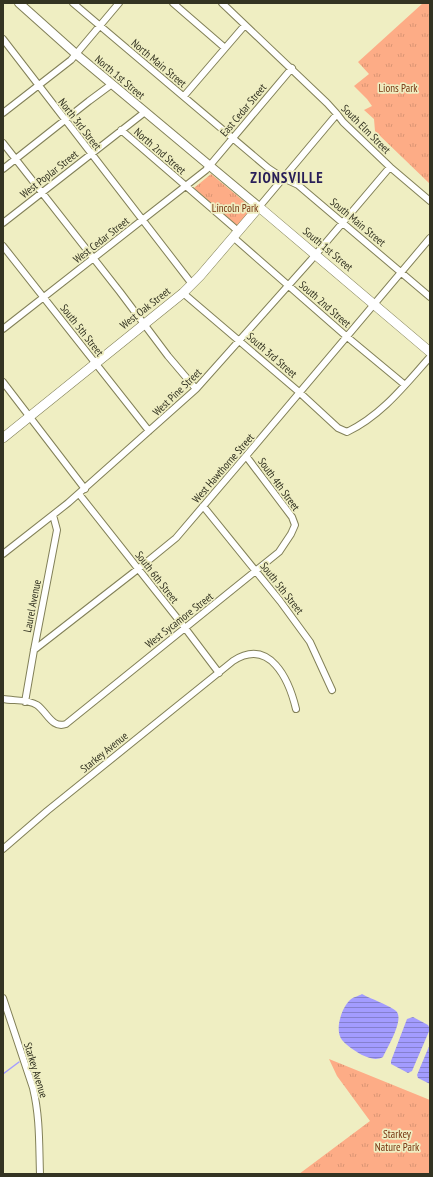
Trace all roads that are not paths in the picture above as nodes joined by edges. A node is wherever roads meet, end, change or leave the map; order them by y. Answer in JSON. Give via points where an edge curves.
{"nodes":[{"id":1,"x":18,"y":3,"type":"edge"},
{"id":2,"x":73,"y":3,"type":"edge"},
{"id":3,"x":119,"y":3,"type":"edge"},
{"id":4,"x":173,"y":3,"type":"edge"},
{"id":5,"x":222,"y":3,"type":"edge"},
{"id":6,"x":245,"y":25,"type":"junction"},
{"id":7,"x":100,"y":26,"type":"junction"},
{"id":8,"x":3,"y":39,"type":"edge"},
{"id":9,"x":225,"y":48,"type":"junction"},
{"id":10,"x":76,"y":54,"type":"junction"},
{"id":11,"x":292,"y":68,"type":"junction"},
{"id":12,"x":112,"y":84,"type":"junction"},
{"id":13,"x":38,"y":86,"type":"junction"},
{"id":14,"x":184,"y":96,"type":"junction"},
{"id":15,"x":145,"y":112,"type":"junction"},
{"id":16,"x":3,"y":113,"type":"edge"},
{"id":17,"x":337,"y":114,"type":"junction"},
{"id":18,"x":66,"y":121,"type":"junction"},
{"id":19,"x":121,"y":130,"type":"junction"},
{"id":20,"x":232,"y":138,"type":"junction"},
{"id":21,"x":3,"y":143,"type":"edge"},
{"id":22,"x":90,"y":153,"type":"junction"},
{"id":23,"x":16,"y":159,"type":"junction"},
{"id":24,"x":210,"y":166,"type":"junction"},
{"id":25,"x":390,"y":167,"type":"junction"},
{"id":26,"x":3,"y":170,"type":"edge"},
{"id":27,"x":283,"y":178,"type":"junction"},
{"id":28,"x":186,"y":186,"type":"junction"},
{"id":29,"x":41,"y":192,"type":"junction"},
{"id":30,"x":430,"y":201,"type":"edge"},
{"id":31,"x":259,"y":207,"type":"junction"},
{"id":32,"x":142,"y":220,"type":"junction"},
{"id":33,"x":3,"y":222,"type":"edge"},
{"id":34,"x":342,"y":222,"type":"junction"},
{"id":35,"x":235,"y":234,"type":"junction"},
{"id":36,"x":430,"y":238,"type":"edge"},
{"id":37,"x":3,"y":246,"type":"edge"},
{"id":38,"x":316,"y":255,"type":"junction"},
{"id":39,"x":93,"y":258,"type":"junction"},
{"id":40,"x":401,"y":272,"type":"junction"},
{"id":41,"x":192,"y":284,"type":"junction"},
{"id":42,"x":288,"y":286,"type":"junction"},
{"id":43,"x":183,"y":293,"type":"junction"},
{"id":44,"x":43,"y":297,"type":"junction"},
{"id":45,"x":430,"y":297,"type":"edge"},
{"id":46,"x":374,"y":304,"type":"junction"},
{"id":47,"x":144,"y":324,"type":"junction"},
{"id":48,"x":3,"y":329,"type":"edge"},
{"id":49,"x":346,"y":336,"type":"junction"},
{"id":50,"x":240,"y":341,"type":"junction"},
{"id":51,"x":430,"y":352,"type":"edge"},
{"id":52,"x":430,"y":357,"type":"edge"},
{"id":53,"x":95,"y":363,"type":"junction"},
{"id":54,"x":3,"y":382,"type":"edge"},
{"id":55,"x":405,"y":385,"type":"junction"},
{"id":56,"x":196,"y":389,"type":"junction"},
{"id":57,"x":299,"y":392,"type":"junction"},
{"id":58,"x":29,"y":417,"type":"junction"},
{"id":59,"x":149,"y":431,"type":"junction"},
{"id":60,"x":3,"y":438,"type":"edge"},
{"id":61,"x":246,"y":456,"type":"junction"},
{"id":62,"x":85,"y":488,"type":"junction"},
{"id":63,"x":79,"y":494,"type":"junction"},
{"id":64,"x":203,"y":506,"type":"junction"},
{"id":65,"x":53,"y":516,"type":"junction"},
{"id":66,"x":295,"y":525,"type":"joint"},
{"id":67,"x":3,"y":554,"type":"edge"},
{"id":68,"x":138,"y":569,"type":"junction"},
{"id":69,"x":256,"y":571,"type":"junction"},
{"id":70,"x":185,"y":628,"type":"junction"},
{"id":71,"x":34,"y":650,"type":"junction"},
{"id":72,"x":219,"y":673,"type":"junction"},
{"id":73,"x":332,"y":690,"type":"dead end"},
{"id":74,"x":3,"y":699,"type":"edge"},
{"id":75,"x":25,"y":702,"type":"junction"},
{"id":76,"x":296,"y":709,"type":"dead end"},
{"id":77,"x":3,"y":849,"type":"edge"},
{"id":78,"x":3,"y":998,"type":"edge"},
{"id":79,"x":40,"y":1174,"type":"edge"}],
"edges":[{"from":1,"to":10,"type":"street","name":"North 1st Street"},
{"from":2,"to":7,"type":"street","name":"North Main Street"},
{"from":3,"to":7,"type":"street"},
{"from":4,"to":9,"type":"street"},
{"from":5,"to":6,"type":"street","name":"South Elm Street"},
{"from":6,"to":9,"type":"street"},
{"from":6,"to":11,"type":"street","name":"South Elm Street"},
{"from":7,"to":10,"type":"street"},
{"from":7,"to":14,"type":"street","name":"North Main Street"},
{"from":8,"to":13,"type":"street","name":"North 3rd Street"},
{"from":9,"to":14,"type":"street"},
{"from":10,"to":12,"type":"street","name":"North 1st Street"},
{"from":10,"to":13,"type":"street"},
{"from":11,"to":17,"type":"street","name":"South Elm Street"},
{"from":11,"to":20,"type":"street","name":"East Cedar Street"},
{"from":12,"to":15,"type":"street","name":"North 1st Street"},
{"from":12,"to":18,"type":"street"},
{"from":13,"to":16,"type":"street"},
{"from":13,"to":18,"type":"street","name":"North 3rd Street"},
{"from":14,"to":20,"type":"street","name":"North Main Street"},
{"from":15,"to":19,"type":"street","name":"West Poplar Street"},
{"from":15,"to":24,"type":"street","name":"North 1st Street"},
{"from":17,"to":25,"type":"street","name":"South Elm Street"},
{"from":17,"to":27,"type":"street","name":"West Oak Street"},
{"from":18,"to":22,"type":"street","name":"North 3rd Street"},
{"from":18,"to":23,"type":"street"},
{"from":19,"to":22,"type":"street","name":"West Poplar Street"},
{"from":19,"to":28,"type":"street","name":"North 2nd Street"},
{"from":20,"to":24,"type":"street","name":"East Cedar Street"},
{"from":20,"to":27,"type":"street","name":"South Main Street"},
{"from":21,"to":23,"type":"street"},
{"from":22,"to":29,"type":"street","name":"West Poplar Street"},
{"from":22,"to":32,"type":"street","name":"North 3rd Street"},
{"from":23,"to":26,"type":"street"},
{"from":23,"to":29,"type":"street"},
{"from":24,"to":28,"type":"street","name":"West Cedar Street"},
{"from":24,"to":31,"type":"street","name":"South 1st Street"},
{"from":25,"to":30,"type":"street","name":"South Elm Street"},
{"from":25,"to":34,"type":"street","name":"West Pine Street"},
{"from":27,"to":31,"type":"street","name":"West Oak Street"},
{"from":27,"to":34,"type":"street","name":"South Main Street","via":[[298,185]]},
{"from":28,"to":32,"type":"street","name":"West Cedar Street"},
{"from":28,"to":35,"type":"street","name":"South 2nd Street"},
{"from":29,"to":33,"type":"street","name":"West Poplar Street"},
{"from":29,"to":39,"type":"street"},
{"from":31,"to":35,"type":"main road","name":"West Oak Street"},
{"from":31,"to":38,"type":"main road","name":"South 1st Street"},
{"from":32,"to":39,"type":"street","name":"West Cedar Street"},
{"from":32,"to":41,"type":"street"},
{"from":34,"to":38,"type":"street","name":"West Pine Street"},
{"from":34,"to":40,"type":"street","name":"South Main Street"},
{"from":35,"to":41,"type":"main road","name":"West Oak Street"},
{"from":35,"to":42,"type":"street","name":"South 2nd Street"},
{"from":36,"to":40,"type":"street","name":"West Hawthorne Street"},
{"from":37,"to":44,"type":"street","name":"South 5th Street"},
{"from":38,"to":42,"type":"street","name":"West Pine Street"},
{"from":38,"to":46,"type":"main road","name":"South 1st Street"},
{"from":39,"to":44,"type":"street","name":"West Cedar Street"},
{"from":39,"to":47,"type":"street"},
{"from":40,"to":45,"type":"street","name":"South Main Street"},
{"from":40,"to":46,"type":"street","name":"West Hawthorne Street"},
{"from":41,"to":43,"type":"main road","name":"West Oak Street"},
{"from":42,"to":49,"type":"street","name":"South 2nd Street"},
{"from":42,"to":50,"type":"street","name":"West Pine Street"},
{"from":43,"to":47,"type":"main road","name":"West Oak Street"},
{"from":43,"to":50,"type":"street","name":"South 3rd Street"},
{"from":44,"to":48,"type":"street","name":"West Cedar Street"},
{"from":44,"to":53,"type":"street","name":"South 5th Street"},
{"from":46,"to":49,"type":"street","name":"West Hawthorne Street"},
{"from":46,"to":51,"type":"main road","name":"South 1st Street"},
{"from":47,"to":53,"type":"main road","name":"West Oak Street"},
{"from":47,"to":56,"type":"street"},
{"from":49,"to":55,"type":"street","name":"South 2nd Street"},
{"from":49,"to":57,"type":"street","name":"West Hawthorne Street"},
{"from":50,"to":56,"type":"street","name":"West Pine Street"},
{"from":50,"to":57,"type":"street","name":"South 3rd Street"},
{"from":52,"to":55,"type":"street"},
{"from":53,"to":58,"type":"main road","name":"West Oak Street"},
{"from":53,"to":59,"type":"street","name":"South 5th Street"},
{"from":54,"to":58,"type":"street"},
{"from":55,"to":57,"type":"street","name":"South 3rd Street","via":[[387,405],[347,432],[338,428]]},
{"from":56,"to":59,"type":"street","name":"West Pine Street"},
{"from":57,"to":61,"type":"street","name":"West Hawthorne Street"},
{"from":58,"to":60,"type":"main road","name":"West Oak Street"},
{"from":58,"to":62,"type":"street"},
{"from":59,"to":62,"type":"street","name":"West Pine Street"},
{"from":61,"to":64,"type":"street","name":"West Hawthorne Street"},
{"from":61,"to":66,"type":"street","name":"South 4th Street","via":[[292,517]]},
{"from":62,"to":63,"type":"street","name":"West Pine Street"},
{"from":63,"to":65,"type":"street","name":"West Pine Street"},
{"from":63,"to":68,"type":"street","name":"South 6th Street"},
{"from":64,"to":68,"type":"street","name":"West Hawthorne Street","via":[[176,538]]},
{"from":64,"to":69,"type":"street","name":"South 5th Street"},
{"from":65,"to":67,"type":"street","name":"West Pine Street"},
{"from":65,"to":71,"type":"street","name":"Laurel Avenue","via":[[57,530]]},
{"from":66,"to":69,"type":"street","name":"West Sycamore Street","via":[[281,549]]},
{"from":68,"to":70,"type":"street","name":"South 6th Street"},
{"from":68,"to":71,"type":"street","name":"West Hawthorne Street"},
{"from":69,"to":70,"type":"street","name":"West Sycamore Street"},
{"from":69,"to":73,"type":"street","name":"South 5th Street","via":[[310,642]]},
{"from":70,"to":72,"type":"street","name":"South 6th Street"},
{"from":70,"to":75,"type":"street","name":"West Sycamore Street","via":[[66,724],[57,724],[37,705]]},
{"from":71,"to":75,"type":"street","name":"Laurel Avenue"},
{"from":72,"to":76,"type":"street","name":"Starkey Avenue","via":[[246,654],[263,655],[279,668],[292,694]]},
{"from":72,"to":77,"type":"street","name":"Starkey Avenue"},
{"from":74,"to":75,"type":"street"},
{"from":78,"to":79,"type":"street","name":"Starkey Avenue","via":[[36,1102],[39,1119]]}]}
